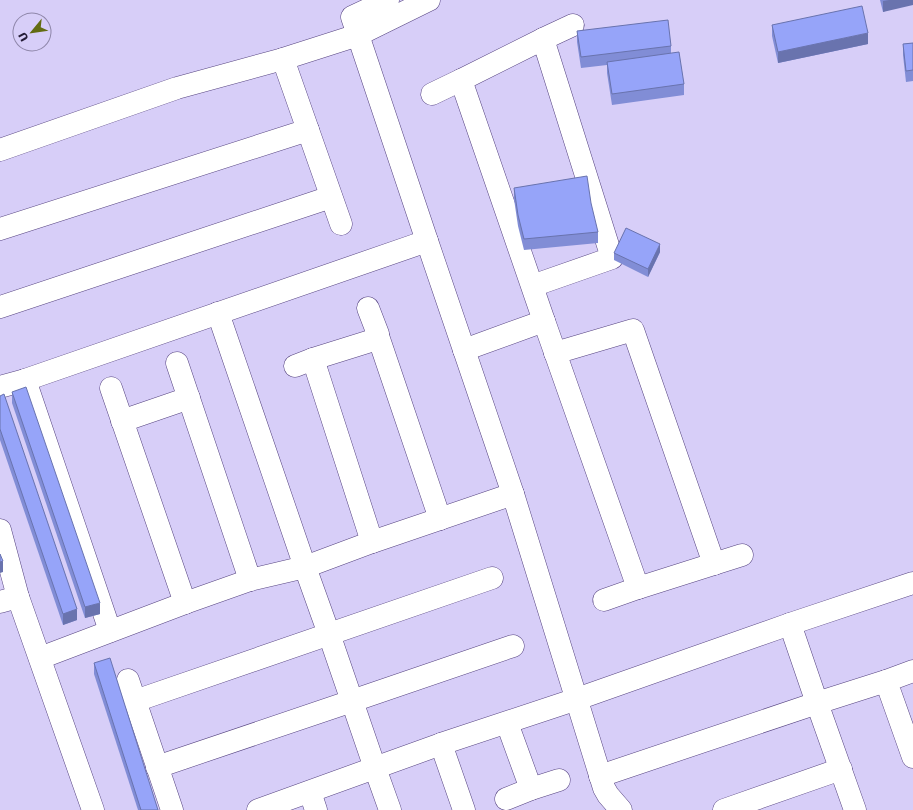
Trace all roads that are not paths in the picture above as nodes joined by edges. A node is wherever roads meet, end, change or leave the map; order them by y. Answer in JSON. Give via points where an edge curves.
{"nodes":[{"id":1,"x":388,"y":0,"type":"edge"},
{"id":2,"x":429,"y":0,"type":"edge"},
{"id":3,"x":573,"y":25,"type":"dead end"},
{"id":4,"x":358,"y":35,"type":"junction"},
{"id":5,"x":543,"y":39,"type":"junction"},
{"id":6,"x":283,"y":59,"type":"junction"},
{"id":7,"x":461,"y":80,"type":"junction"},
{"id":8,"x":432,"y":94,"type":"dead end"},
{"id":9,"x":308,"y":130,"type":"junction"},
{"id":10,"x":0,"y":150,"type":"edge"},
{"id":11,"x":331,"y":197,"type":"junction"},
{"id":12,"x":341,"y":224,"type":"dead end"},
{"id":13,"x":0,"y":229,"type":"edge"},
{"id":14,"x":427,"y":241,"type":"junction"},
{"id":15,"x":532,"y":286,"type":"junction"},
{"id":16,"x":0,"y":307,"type":"edge"},
{"id":17,"x":368,"y":308,"type":"dead end"},
{"id":18,"x":218,"y":313,"type":"junction"},
{"id":19,"x":544,"y":321,"type":"junction"},
{"id":20,"x":378,"y":336,"type":"junction"},
{"id":21,"x":464,"y":350,"type":"junction"},
{"id":22,"x":556,"y":353,"type":"junction"},
{"id":23,"x":177,"y":363,"type":"dead end"},
{"id":24,"x":25,"y":380,"type":"junction"},
{"id":25,"x":0,"y":387,"type":"edge"},
{"id":26,"x":111,"y":388,"type":"dead end"},
{"id":27,"x":189,"y":398,"type":"junction"},
{"id":28,"x":122,"y":421,"type":"junction"},
{"id":29,"x":513,"y":494,"type":"junction"},
{"id":30,"x":440,"y":519,"type":"junction"},
{"id":31,"x":0,"y":530,"type":"edge"},
{"id":32,"x":372,"y":542,"type":"junction"},
{"id":33,"x":742,"y":555,"type":"dead end"},
{"id":34,"x":714,"y":564,"type":"junction"},
{"id":35,"x":305,"y":567,"type":"junction"},
{"id":36,"x":492,"y":578,"type":"dead end"},
{"id":37,"x":250,"y":580,"type":"junction"},
{"id":38,"x":913,"y":583,"type":"edge"},
{"id":39,"x":638,"y":588,"type":"junction"},
{"id":40,"x":9,"y":600,"type":"edge"},
{"id":41,"x":604,"y":600,"type":"dead end"},
{"id":42,"x":185,"y":603,"type":"junction"},
{"id":43,"x":790,"y":624,"type":"junction"},
{"id":44,"x":110,"y":631,"type":"junction"},
{"id":45,"x":329,"y":634,"type":"junction"},
{"id":46,"x":513,"y":646,"type":"dead end"},
{"id":47,"x":40,"y":658,"type":"junction"},
{"id":48,"x":913,"y":671,"type":"edge"},
{"id":49,"x":128,"y":680,"type":"dead end"},
{"id":50,"x":886,"y":681,"type":"junction"},
{"id":51,"x":577,"y":699,"type":"junction"},
{"id":52,"x":135,"y":701,"type":"junction"},
{"id":53,"x":352,"y":701,"type":"junction"},
{"id":54,"x":817,"y":703,"type":"junction"},
{"id":55,"x":507,"y":723,"type":"junction"},
{"id":56,"x":441,"y":744,"type":"junction"},
{"id":57,"x":913,"y":757,"type":"edge"},
{"id":58,"x":157,"y":767,"type":"junction"},
{"id":59,"x":374,"y":768,"type":"junction"},
{"id":60,"x":841,"y":769,"type":"junction"},
{"id":61,"x":600,"y":776,"type":"junction"},
{"id":62,"x":559,"y":780,"type":"dead end"},
{"id":63,"x":531,"y":789,"type":"junction"},
{"id":64,"x":506,"y":799,"type":"dead end"},
{"id":65,"x":313,"y":801,"type":"edge"},
{"id":66,"x":93,"y":810,"type":"edge"},
{"id":67,"x":172,"y":810,"type":"edge"},
{"id":68,"x":258,"y":810,"type":"edge"},
{"id":69,"x":390,"y":810,"type":"edge"},
{"id":70,"x":464,"y":810,"type":"edge"},
{"id":71,"x":621,"y":810,"type":"edge"},
{"id":72,"x":724,"y":810,"type":"edge"},
{"id":73,"x":855,"y":810,"type":"edge"}],
"edges":[{"from":1,"to":4,"type":"street","via":[[352,18]]},
{"from":2,"to":4,"type":"street"},
{"from":3,"to":5,"type":"street"},
{"from":4,"to":6,"type":"street"},
{"from":4,"to":14,"type":"street"},
{"from":5,"to":7,"type":"street"},
{"from":5,"to":15,"type":"street","via":[[612,258]]},
{"from":6,"to":9,"type":"street"},
{"from":6,"to":10,"type":"street","via":[[177,88]]},
{"from":7,"to":8,"type":"street"},
{"from":7,"to":15,"type":"street"},
{"from":9,"to":11,"type":"street"},
{"from":9,"to":13,"type":"street"},
{"from":11,"to":12,"type":"street"},
{"from":11,"to":16,"type":"street"},
{"from":14,"to":18,"type":"street"},
{"from":14,"to":21,"type":"street"},
{"from":15,"to":19,"type":"street"},
{"from":17,"to":20,"type":"street"},
{"from":18,"to":24,"type":"street"},
{"from":18,"to":35,"type":"street"},
{"from":19,"to":21,"type":"street"},
{"from":19,"to":22,"type":"street"},
{"from":20,"to":30,"type":"street"},
{"from":20,"to":32,"type":"street","via":[[377,339],[304,362]]},
{"from":21,"to":29,"type":"street"},
{"from":22,"to":34,"type":"street","via":[[633,330]]},
{"from":22,"to":39,"type":"street"},
{"from":23,"to":27,"type":"street"},
{"from":24,"to":25,"type":"street"},
{"from":24,"to":44,"type":"street"},
{"from":26,"to":28,"type":"street"},
{"from":27,"to":28,"type":"street"},
{"from":27,"to":37,"type":"street"},
{"from":28,"to":42,"type":"street"},
{"from":29,"to":30,"type":"street"},
{"from":29,"to":51,"type":"street"},
{"from":30,"to":32,"type":"street"},
{"from":31,"to":40,"type":"street"},
{"from":32,"to":35,"type":"street"},
{"from":33,"to":34,"type":"street"},
{"from":34,"to":39,"type":"street"},
{"from":35,"to":37,"type":"street"},
{"from":35,"to":45,"type":"street"},
{"from":36,"to":45,"type":"street"},
{"from":37,"to":42,"type":"street"},
{"from":38,"to":43,"type":"street"},
{"from":39,"to":41,"type":"street"},
{"from":40,"to":47,"type":"street"},
{"from":42,"to":44,"type":"street"},
{"from":43,"to":51,"type":"street"},
{"from":43,"to":54,"type":"street"},
{"from":44,"to":47,"type":"street"},
{"from":45,"to":52,"type":"street"},
{"from":45,"to":53,"type":"street"},
{"from":46,"to":53,"type":"street"},
{"from":47,"to":66,"type":"street"},
{"from":48,"to":50,"type":"street"},
{"from":49,"to":52,"type":"street"},
{"from":50,"to":54,"type":"street"},
{"from":50,"to":57,"type":"street"},
{"from":51,"to":55,"type":"street"},
{"from":51,"to":61,"type":"street"},
{"from":52,"to":58,"type":"street"},
{"from":53,"to":58,"type":"street"},
{"from":53,"to":59,"type":"street"},
{"from":54,"to":60,"type":"street"},
{"from":54,"to":61,"type":"street"},
{"from":55,"to":56,"type":"street"},
{"from":55,"to":63,"type":"street"},
{"from":56,"to":59,"type":"street"},
{"from":56,"to":70,"type":"street"},
{"from":58,"to":67,"type":"street"},
{"from":59,"to":65,"type":"street"},
{"from":59,"to":69,"type":"street"},
{"from":60,"to":72,"type":"street"},
{"from":60,"to":73,"type":"street"},
{"from":61,"to":71,"type":"street","via":[[608,795]]},
{"from":62,"to":63,"type":"street"},
{"from":63,"to":64,"type":"street"},
{"from":65,"to":68,"type":"street"}]}
